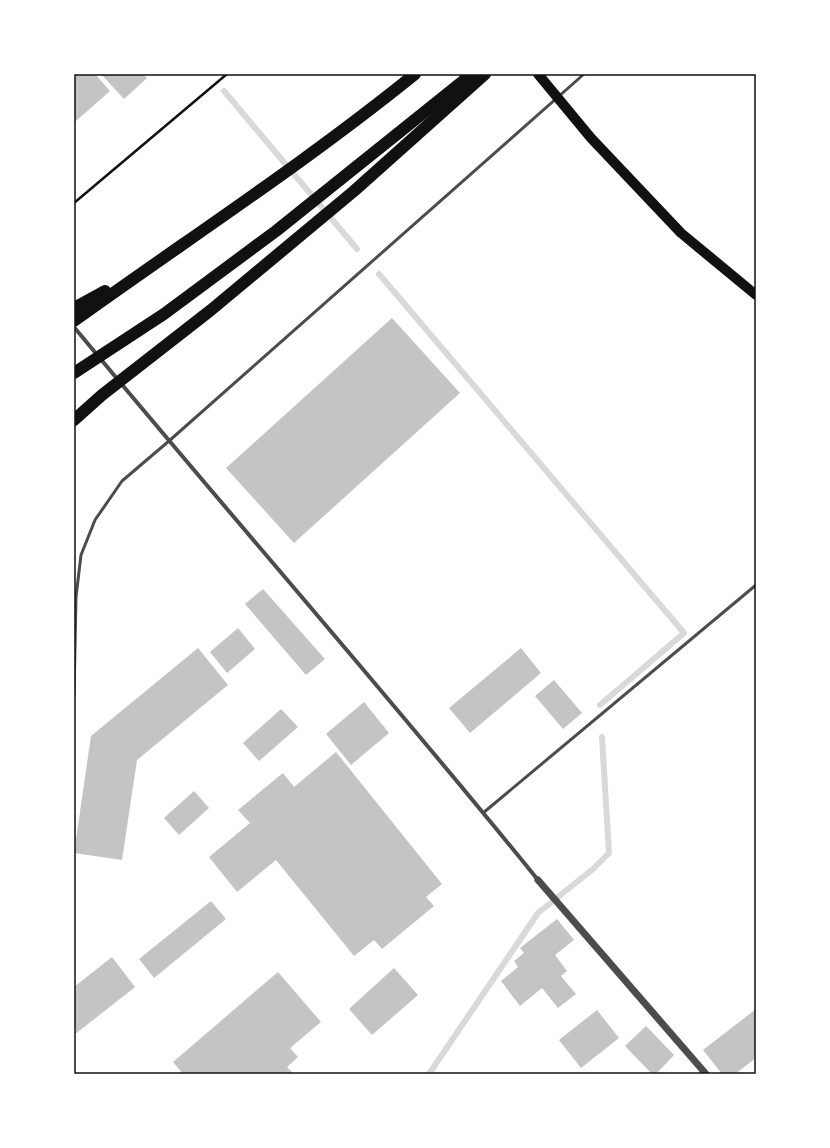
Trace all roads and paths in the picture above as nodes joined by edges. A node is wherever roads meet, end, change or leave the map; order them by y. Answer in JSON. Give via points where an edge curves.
{"nodes":[{"id":1,"x":227,"y":74,"type":"edge"},
{"id":2,"x":414,"y":74,"type":"edge"},
{"id":3,"x":472,"y":74,"type":"edge"},
{"id":4,"x":484,"y":74,"type":"edge"},
{"id":5,"x":538,"y":74,"type":"edge"},
{"id":6,"x":584,"y":74,"type":"edge"},
{"id":7,"x":557,"y":98,"type":"junction"},
{"id":8,"x":74,"y":203,"type":"edge"},
{"id":9,"x":146,"y":270,"type":"junction"},
{"id":10,"x":756,"y":295,"type":"edge"},
{"id":11,"x":74,"y":308,"type":"edge"},
{"id":12,"x":74,"y":321,"type":"edge"},
{"id":13,"x":74,"y":327,"type":"edge"},
{"id":14,"x":74,"y":373,"type":"edge"},
{"id":15,"x":77,"y":417,"type":"edge"},
{"id":16,"x":169,"y":441,"type":"junction"},
{"id":17,"x":756,"y":585,"type":"edge"},
{"id":18,"x":74,"y":696,"type":"edge"},
{"id":19,"x":483,"y":813,"type":"junction"},
{"id":20,"x":538,"y":880,"type":"joint"},
{"id":21,"x":706,"y":1074,"type":"edge"}],
"edges":[{"from":1,"to":8,"type":"path"},
{"from":2,"to":9,"type":"highway","via":[[359,120],[261,192]]},
{"from":3,"to":14,"type":"highway","via":[[276,231],[164,314]]},
{"from":4,"to":15,"type":"highway","via":[[354,191]]},
{"from":5,"to":7,"type":"main road"},
{"from":6,"to":7,"type":"lane"},
{"from":7,"to":10,"type":"main road","via":[[681,232]]},
{"from":7,"to":16,"type":"lane"},
{"from":9,"to":11,"type":"highway"},
{"from":9,"to":12,"type":"highway"},
{"from":13,"to":16,"type":"street"},
{"from":16,"to":18,"type":"lane","via":[[122,480],[95,520],[84,548],[76,596]]},
{"from":16,"to":19,"type":"street"},
{"from":17,"to":19,"type":"lane"},
{"from":19,"to":20,"type":"street"},
{"from":20,"to":21,"type":"street"}]}
